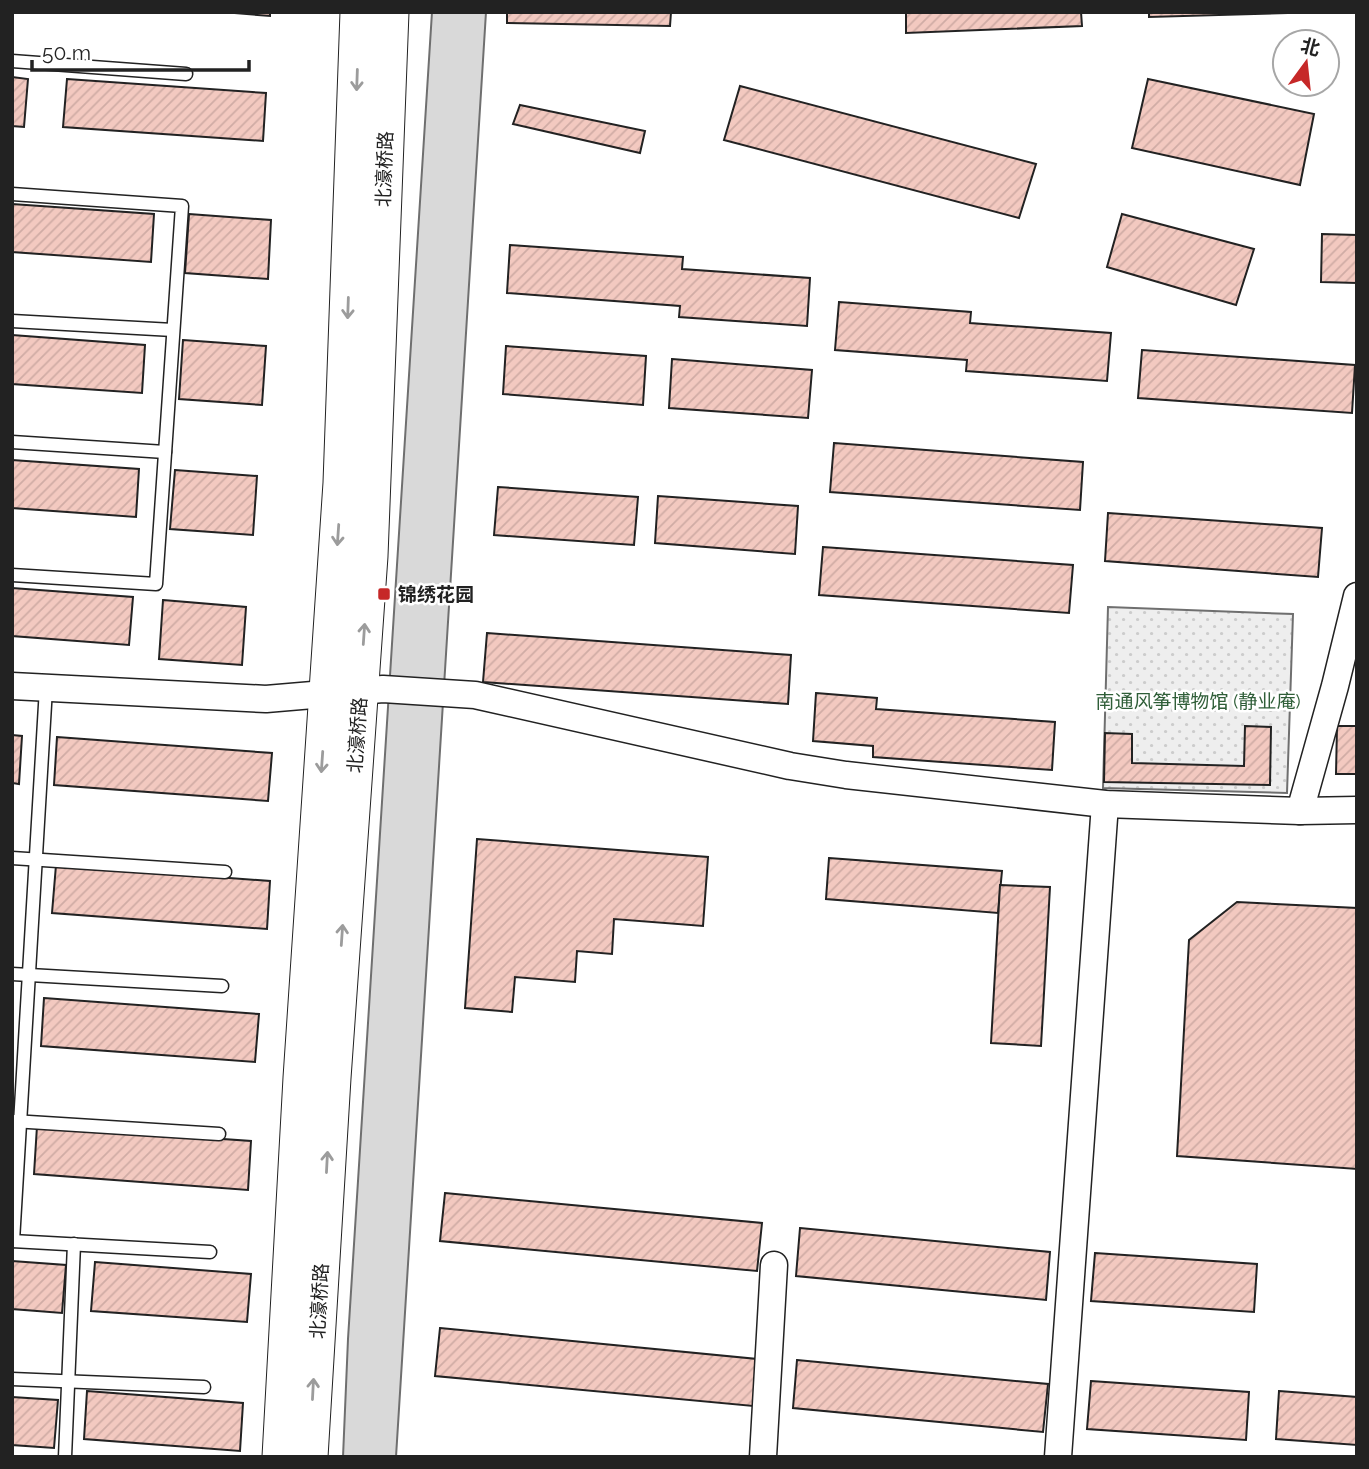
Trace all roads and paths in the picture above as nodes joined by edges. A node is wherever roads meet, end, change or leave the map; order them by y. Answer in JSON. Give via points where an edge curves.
{"nodes":[{"id":1,"x":359,"y":12,"type":"edge"},
{"id":2,"x":390,"y":12,"type":"edge"},
{"id":3,"x":12,"y":61,"type":"edge"},
{"id":4,"x":186,"y":74,"type":"dead end"},
{"id":5,"x":12,"y":194,"type":"edge"},
{"id":6,"x":12,"y":321,"type":"edge"},
{"id":7,"x":173,"y":330,"type":"junction"},
{"id":8,"x":12,"y":442,"type":"edge"},
{"id":9,"x":165,"y":452,"type":"junction"},
{"id":10,"x":12,"y":575,"type":"edge"},
{"id":11,"x":1357,"y":596,"type":"edge"},
{"id":12,"x":12,"y":686,"type":"edge"},
{"id":13,"x":46,"y":688,"type":"junction"},
{"id":14,"x":357,"y":691,"type":"junction"},
{"id":15,"x":1105,"y":804,"type":"junction"},
{"id":16,"x":1357,"y":810,"type":"edge"},
{"id":17,"x":1300,"y":811,"type":"junction"},
{"id":18,"x":12,"y":858,"type":"edge"},
{"id":19,"x":37,"y":860,"type":"junction"},
{"id":20,"x":225,"y":873,"type":"dead end"},
{"id":21,"x":12,"y":974,"type":"edge"},
{"id":22,"x":30,"y":975,"type":"junction"},
{"id":23,"x":222,"y":986,"type":"dead end"},
{"id":24,"x":16,"y":1121,"type":"edge"},
{"id":25,"x":219,"y":1134,"type":"dead end"},
{"id":26,"x":13,"y":1241,"type":"edge"},
{"id":27,"x":74,"y":1244,"type":"junction"},
{"id":28,"x":210,"y":1252,"type":"dead end"},
{"id":29,"x":774,"y":1265,"type":"dead end"},
{"id":30,"x":12,"y":1379,"type":"edge"},
{"id":31,"x":68,"y":1381,"type":"junction"},
{"id":32,"x":204,"y":1387,"type":"dead end"},
{"id":33,"x":65,"y":1457,"type":"edge"},
{"id":34,"x":281,"y":1457,"type":"edge"},
{"id":35,"x":309,"y":1457,"type":"edge"},
{"id":36,"x":763,"y":1457,"type":"edge"},
{"id":37,"x":1058,"y":1457,"type":"edge"}],
"edges":[{"from":1,"to":14,"type":"main road","name":"北濠桥路","one_way":true,"via":[[342,483]]},
{"from":14,"to":2,"type":"main road","name":"北濠桥路","one_way":true,"via":[[369,556]]},
{"from":3,"to":4,"type":"lane"},
{"from":5,"to":7,"type":"lane","via":[[182,206]]},
{"from":6,"to":7,"type":"lane"},
{"from":7,"to":9,"type":"lane"},
{"from":8,"to":9,"type":"lane"},
{"from":9,"to":10,"type":"lane","via":[[156,584]]},
{"from":11,"to":17,"type":"street"},
{"from":12,"to":13,"type":"street"},
{"from":13,"to":14,"type":"street","via":[[266,699]]},
{"from":13,"to":19,"type":"lane"},
{"from":14,"to":15,"type":"street","via":[[475,695],[789,766]]},
{"from":14,"to":34,"type":"main road","name":"北濠桥路","one_way":true},
{"from":35,"to":14,"type":"main road","name":"北濠桥路","one_way":true},
{"from":15,"to":17,"type":"street"},
{"from":15,"to":37,"type":"street"},
{"from":16,"to":17,"type":"street"},
{"from":18,"to":19,"type":"lane"},
{"from":19,"to":20,"type":"lane"},
{"from":19,"to":22,"type":"lane"},
{"from":21,"to":22,"type":"lane"},
{"from":22,"to":23,"type":"lane"},
{"from":22,"to":24,"type":"lane"},
{"from":24,"to":25,"type":"lane"},
{"from":24,"to":26,"type":"lane"},
{"from":26,"to":27,"type":"lane"},
{"from":27,"to":28,"type":"lane"},
{"from":27,"to":31,"type":"lane"},
{"from":29,"to":36,"type":"street"},
{"from":30,"to":31,"type":"lane"},
{"from":31,"to":32,"type":"lane"},
{"from":31,"to":33,"type":"lane"}]}
